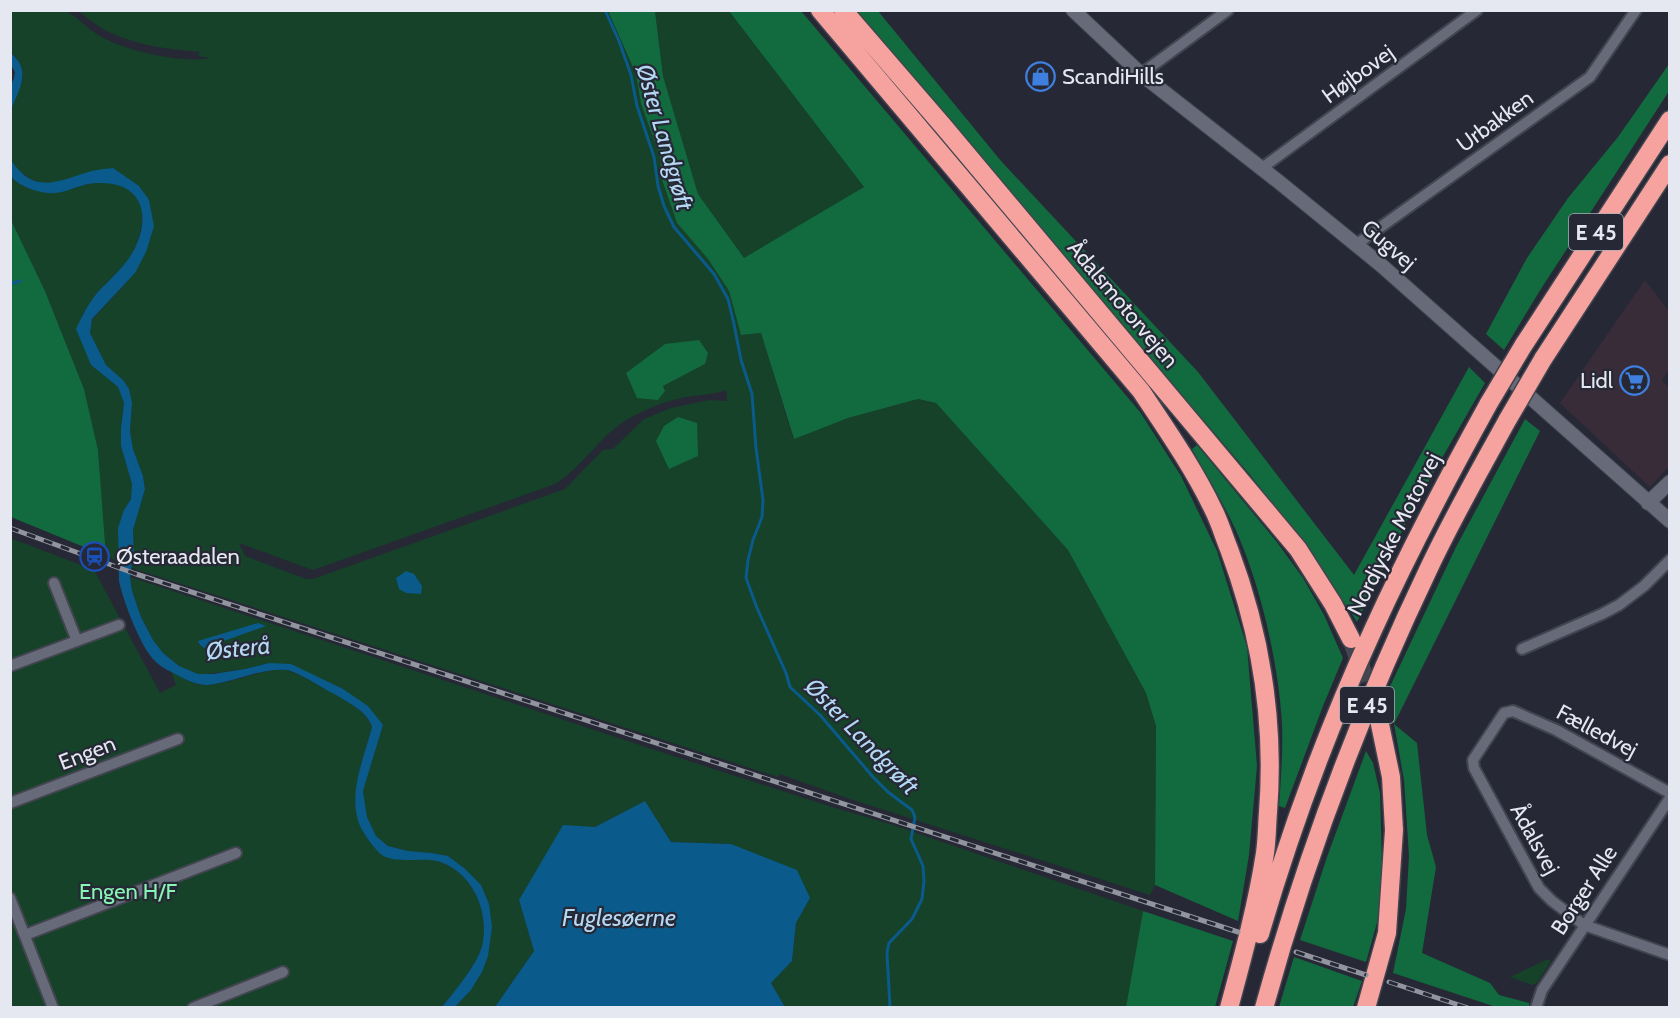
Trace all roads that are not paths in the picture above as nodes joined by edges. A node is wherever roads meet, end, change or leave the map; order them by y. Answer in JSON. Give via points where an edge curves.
{"nodes":[{"id":1,"x":820,"y":10,"type":"edge"},
{"id":2,"x":843,"y":10,"type":"edge"},
{"id":3,"x":1073,"y":10,"type":"edge"},
{"id":4,"x":1228,"y":10,"type":"edge"},
{"id":5,"x":1477,"y":10,"type":"edge"},
{"id":6,"x":1636,"y":10,"type":"edge"},
{"id":7,"x":1141,"y":74,"type":"junction"},
{"id":8,"x":1670,"y":120,"type":"edge"},
{"id":9,"x":1670,"y":164,"type":"edge"},
{"id":10,"x":1262,"y":168,"type":"junction"},
{"id":11,"x":1357,"y":244,"type":"junction"},
{"id":12,"x":1670,"y":482,"type":"edge"},
{"id":13,"x":1648,"y":503,"type":"junction"},
{"id":14,"x":1670,"y":521,"type":"edge"},
{"id":15,"x":1670,"y":560,"type":"edge"},
{"id":16,"x":54,"y":583,"type":"dead end"},
{"id":17,"x":119,"y":625,"type":"dead end"},
{"id":18,"x":1351,"y":639,"type":"tunnel mouth"},
{"id":19,"x":77,"y":641,"type":"junction"},
{"id":20,"x":1522,"y":649,"type":"dead end"},
{"id":21,"x":10,"y":666,"type":"edge"},
{"id":22,"x":1377,"y":710,"type":"tunnel mouth"},
{"id":23,"x":1504,"y":713,"type":"joint"},
{"id":24,"x":178,"y":740,"type":"dead end"},
{"id":25,"x":1670,"y":795,"type":"edge"},
{"id":26,"x":10,"y":804,"type":"edge"},
{"id":27,"x":236,"y":853,"type":"dead end"},
{"id":28,"x":10,"y":898,"type":"edge"},
{"id":29,"x":1584,"y":925,"type":"junction"},
{"id":30,"x":25,"y":936,"type":"junction"},
{"id":31,"x":1670,"y":955,"type":"edge"},
{"id":32,"x":283,"y":972,"type":"dead end"},
{"id":33,"x":53,"y":1008,"type":"edge"},
{"id":34,"x":193,"y":1008,"type":"edge"},
{"id":35,"x":1229,"y":1008,"type":"edge"},
{"id":36,"x":1240,"y":1008,"type":"edge"},
{"id":37,"x":1264,"y":1008,"type":"edge"},
{"id":38,"x":1366,"y":1008,"type":"edge"},
{"id":39,"x":1536,"y":1008,"type":"edge"}],
"edges":[{"from":1,"to":35,"type":"highway","name":"Ådalsmotorvejen","via":[[1141,391],[1214,512],[1242,582],[1254,626],[1269,726],[1265,850],[1257,901]]},
{"from":2,"to":18,"type":"highway","name":"Ådalsmotorvejen","via":[[1298,549]]},
{"from":3,"to":7,"type":"street","name":"Gugvej"},
{"from":4,"to":7,"type":"street"},
{"from":5,"to":10,"type":"street","name":"Højbovej"},
{"from":6,"to":11,"type":"street","name":"Urbakken","via":[[1590,77]]},
{"from":7,"to":10,"type":"street","name":"Gugvej"},
{"from":8,"to":36,"type":"highway","name":"Nordjyske Motorvej","number":"E 45","bridge":true,"via":[[1523,346],[1408,555],[1312,779],[1260,932]]},
{"from":9,"to":37,"type":"highway","name":"Nordjyske Motorvej","number":"E 45","bridge":true,"via":[[1543,359],[1430,566],[1362,716],[1334,789]]},
{"from":10,"to":11,"type":"street","name":"Gugvej"},
{"from":11,"to":13,"type":"street","name":"Gugvej"},
{"from":12,"to":13,"type":"street"},
{"from":13,"to":14,"type":"street","name":"Gugvej"},
{"from":15,"to":20,"type":"street","via":[[1619,605]]},
{"from":16,"to":19,"type":"street"},
{"from":17,"to":19,"type":"street"},
{"from":19,"to":21,"type":"street"},
{"from":22,"to":38,"type":"highway","via":[[1391,777],[1394,830],[1387,933]]},
{"from":23,"to":25,"type":"street","name":"Fælledvej","via":[[1512,711],[1556,730]]},
{"from":23,"to":29,"type":"street","name":"Ådalsvej","via":[[1473,760],[1474,768],[1539,888]]},
{"from":24,"to":26,"type":"street","name":"Engen"},
{"from":25,"to":29,"type":"street","name":"Borger Alle"},
{"from":27,"to":30,"type":"street"},
{"from":28,"to":30,"type":"street"},
{"from":29,"to":31,"type":"street","name":"Ådalsvej"},
{"from":29,"to":39,"type":"street","name":"Borger Alle","via":[[1542,990]]},
{"from":30,"to":33,"type":"street"},
{"from":32,"to":34,"type":"street"}]}
